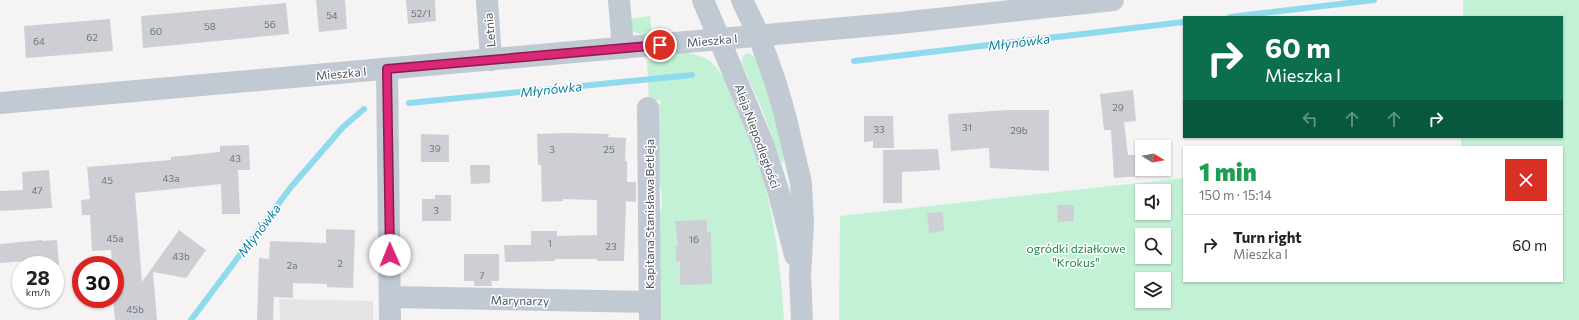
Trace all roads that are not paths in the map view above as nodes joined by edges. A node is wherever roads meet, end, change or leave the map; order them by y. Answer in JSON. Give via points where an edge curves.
{"nodes":[{"id":1,"x":486,"y":0,"type":"edge"},
{"id":2,"x":619,"y":0,"type":"edge"},
{"id":3,"x":703,"y":0,"type":"edge"},
{"id":4,"x":742,"y":0,"type":"edge"},
{"id":5,"x":1113,"y":0,"type":"edge"},
{"id":6,"x":1069,"y":3,"type":"edge"},
{"id":7,"x":759,"y":36,"type":"junction"},
{"id":8,"x":721,"y":40,"type":"junction"},
{"id":9,"x":623,"y":48,"type":"junction"},
{"id":10,"x":491,"y":60,"type":"junction"},
{"id":11,"x":387,"y":76,"type":"junction"},
{"id":12,"x":0,"y":104,"type":"edge"},
{"id":13,"x":648,"y":108,"type":"dead end"},
{"id":14,"x":800,"y":276,"type":"junction"},
{"id":15,"x":390,"y":298,"type":"junction"},
{"id":16,"x":650,"y":311,"type":"edge"},
{"id":17,"x":390,"y":320,"type":"edge"},
{"id":18,"x":802,"y":320,"type":"edge"}],
"edges":[{"from":1,"to":10,"type":"street","name":"Letnia"},
{"from":2,"to":9,"type":"street"},
{"from":3,"to":8,"type":"street","name":"Aleja Niepodległości"},
{"from":4,"to":7,"type":"street","name":"Aleja Niepodległości"},
{"from":5,"to":6,"type":"street","name":"Mieszka I"},
{"from":6,"to":7,"type":"street","name":"Mieszka I","via":[[916,22]]},
{"from":7,"to":8,"type":"street","name":"Mieszka I"},
{"from":7,"to":14,"type":"street","name":"Aleja Niepodległości","via":[[785,115],[801,183],[803,222]]},
{"from":8,"to":9,"type":"street","name":"Mieszka I"},
{"from":8,"to":14,"type":"street","name":"Aleja Niepodległości","via":[[763,144],[778,190]]},
{"from":9,"to":10,"type":"street","name":"Mieszka I"},
{"from":10,"to":11,"type":"street","name":"Mieszka I"},
{"from":11,"to":12,"type":"street","name":"Mieszka I"},
{"from":11,"to":15,"type":"street"},
{"from":13,"to":16,"type":"street","name":"Kapitana Stanisława Betleja"},
{"from":14,"to":18,"type":"street","name":"Aleja Niepodległości"},
{"from":15,"to":16,"type":"street","name":"Marynarzy"},
{"from":15,"to":17,"type":"street"}]}
